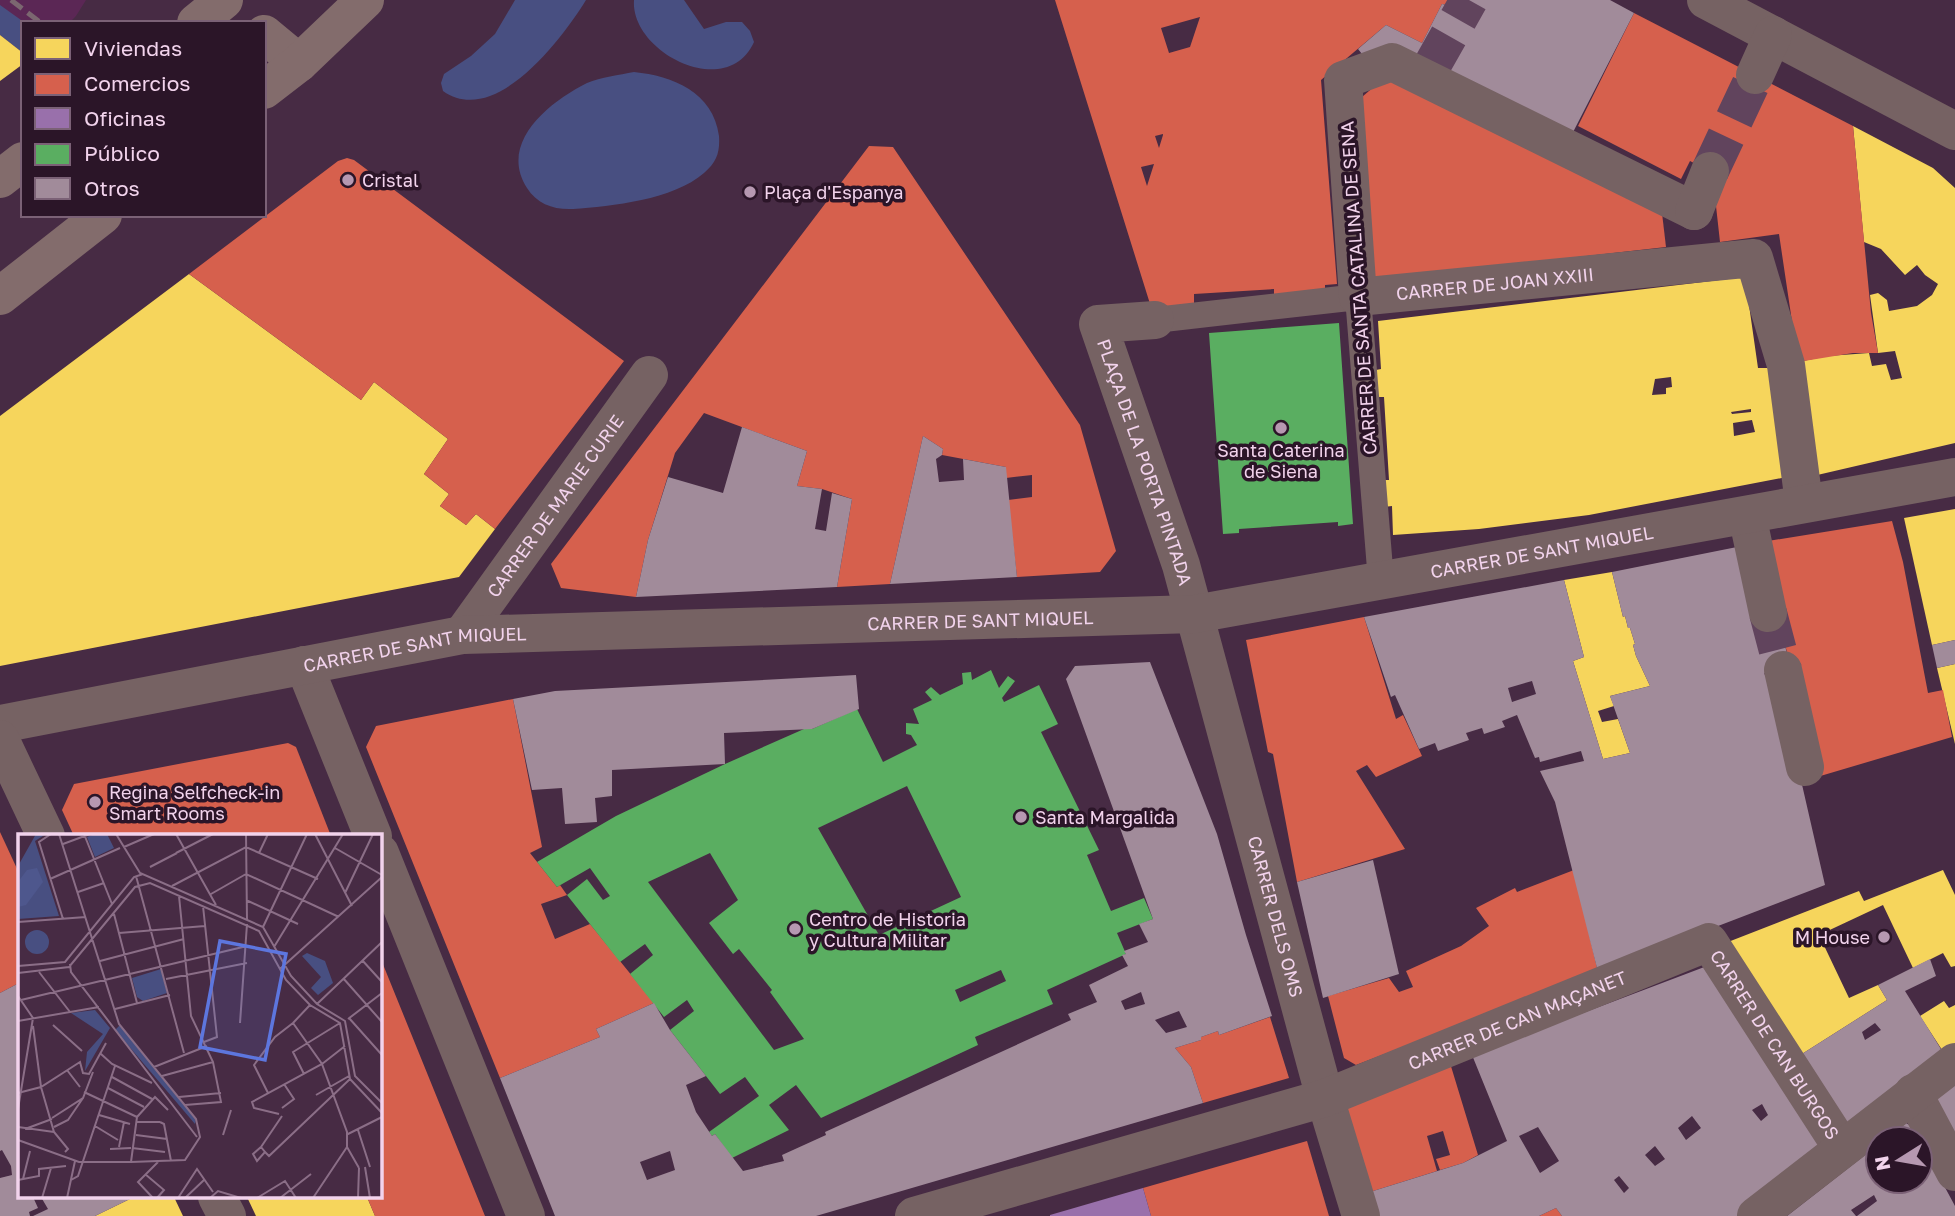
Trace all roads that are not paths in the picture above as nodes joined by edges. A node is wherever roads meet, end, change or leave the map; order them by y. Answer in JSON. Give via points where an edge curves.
{"nodes":[{"id":1,"x":224,"y":0,"type":"edge"},
{"id":2,"x":365,"y":0,"type":"edge"},
{"id":3,"x":1706,"y":0,"type":"edge"},
{"id":4,"x":198,"y":21,"type":"edge"},
{"id":5,"x":249,"y":21,"type":"edge"},
{"id":6,"x":1773,"y":35,"type":"junction"},
{"id":7,"x":266,"y":36,"type":"edge"},
{"id":8,"x":299,"y":63,"type":"junction"},
{"id":9,"x":1755,"y":75,"type":"tunnel mouth"},
{"id":10,"x":266,"y":88,"type":"edge"},
{"id":11,"x":1955,"y":131,"type":"edge"},
{"id":12,"x":21,"y":163,"type":"edge"},
{"id":13,"x":1710,"y":171,"type":"tunnel mouth"},
{"id":14,"x":0,"y":179,"type":"edge"},
{"id":15,"x":1694,"y":211,"type":"junction"},
{"id":16,"x":100,"y":217,"type":"edge"},
{"id":17,"x":1709,"y":261,"type":"junction"},
{"id":18,"x":0,"y":296,"type":"edge"},
{"id":19,"x":1358,"y":297,"type":"junction"},
{"id":20,"x":1155,"y":320,"type":"joint"},
{"id":21,"x":649,"y":375,"type":"dead end"},
{"id":22,"x":1955,"y":477,"type":"edge"},
{"id":23,"x":1804,"y":503,"type":"junction"},
{"id":24,"x":1747,"y":515,"type":"junction"},
{"id":25,"x":1381,"y":581,"type":"junction"},
{"id":26,"x":1768,"y":613,"type":"tunnel mouth"},
{"id":27,"x":1195,"y":614,"type":"junction"},
{"id":28,"x":462,"y":635,"type":"junction"},
{"id":29,"x":304,"y":665,"type":"junction"},
{"id":30,"x":1783,"y":670,"type":"tunnel mouth"},
{"id":31,"x":0,"y":724,"type":"edge"},
{"id":32,"x":0,"y":738,"type":"edge"},
{"id":33,"x":1805,"y":767,"type":"dead end"},
{"id":34,"x":45,"y":834,"type":"edge"},
{"id":35,"x":372,"y":834,"type":"edge"},
{"id":36,"x":382,"y":858,"type":"edge"},
{"id":37,"x":1709,"y":942,"type":"joint"},
{"id":38,"x":1955,"y":1062,"type":"edge"},
{"id":39,"x":1913,"y":1093,"type":"junction"},
{"id":40,"x":1325,"y":1098,"type":"junction"},
{"id":41,"x":1842,"y":1148,"type":"junction"},
{"id":42,"x":1955,"y":1172,"type":"edge"},
{"id":43,"x":217,"y":1198,"type":"edge"},
{"id":44,"x":226,"y":1216,"type":"edge"},
{"id":45,"x":526,"y":1216,"type":"edge"},
{"id":46,"x":914,"y":1216,"type":"edge"},
{"id":47,"x":1361,"y":1216,"type":"edge"},
{"id":48,"x":1756,"y":1216,"type":"edge"}],
"edges":[{"from":1,"to":4,"type":"main road"},
{"from":1,"to":5,"type":"main road"},
{"from":2,"to":8,"type":"main road"},
{"from":3,"to":6,"type":"street"},
{"from":6,"to":9,"type":"street"},
{"from":6,"to":11,"type":"street"},
{"from":7,"to":8,"type":"main road"},
{"from":8,"to":10,"type":"main road"},
{"from":12,"to":14,"type":"main road"},
{"from":13,"to":15,"type":"street"},
{"from":15,"to":17,"type":"street"},
{"from":15,"to":19,"type":"street","name":"CARRER DE SANTA CATALINA DE SENA","via":[[1426,73],[1392,62],[1343,80]]},
{"from":16,"to":18,"type":"main road"},
{"from":17,"to":19,"type":"street","name":"CARRER DE JOAN XXIII"},
{"from":17,"to":23,"type":"street","name":"CARRER DE JOAN XXIII","via":[[1754,258],[1786,365]]},
{"from":19,"to":20,"type":"lane","name":"CARRER DE JOAN XXIII"},
{"from":19,"to":25,"type":"lane","name":"CARRER DE SANTA CATALINA DE SENA"},
{"from":20,"to":27,"type":"street","name":"PLAÇA DE LA PORTA PINTADA","via":[[1098,324]]},
{"from":21,"to":28,"type":"street","name":"CARRER DE MARIE CURIE"},
{"from":22,"to":23,"type":"street","name":"CARRER DE SANT MIQUEL"},
{"from":23,"to":24,"type":"street","name":"CARRER DE SANT MIQUEL"},
{"from":24,"to":25,"type":"street","name":"CARRER DE SANT MIQUEL"},
{"from":24,"to":26,"type":"street"},
{"from":25,"to":27,"type":"street","name":"CARRER DE SANT MIQUEL"},
{"from":27,"to":28,"type":"street","name":"CARRER DE SANT MIQUEL"},
{"from":27,"to":40,"type":"street","name":"CARRER DELS OMS"},
{"from":28,"to":29,"type":"street","name":"CARRER DE SANT MIQUEL"},
{"from":29,"to":31,"type":"street","name":"CARRER DE SANT MIQUEL"},
{"from":29,"to":35,"type":"street"},
{"from":30,"to":33,"type":"street"},
{"from":32,"to":34,"type":"street"},
{"from":36,"to":45,"type":"street"},
{"from":37,"to":40,"type":"street","name":"CARRER DE CAN MAÇANET"},
{"from":37,"to":41,"type":"street","name":"CARRER DE CAN BURGOS"},
{"from":38,"to":39,"type":"street"},
{"from":39,"to":41,"type":"street"},
{"from":39,"to":42,"type":"street"},
{"from":40,"to":46,"type":"street","name":"CARRER DE CAN MAÇANET"},
{"from":40,"to":47,"type":"street","name":"CARRER DELS OMS"},
{"from":41,"to":48,"type":"street"},
{"from":43,"to":44,"type":"street"}]}
